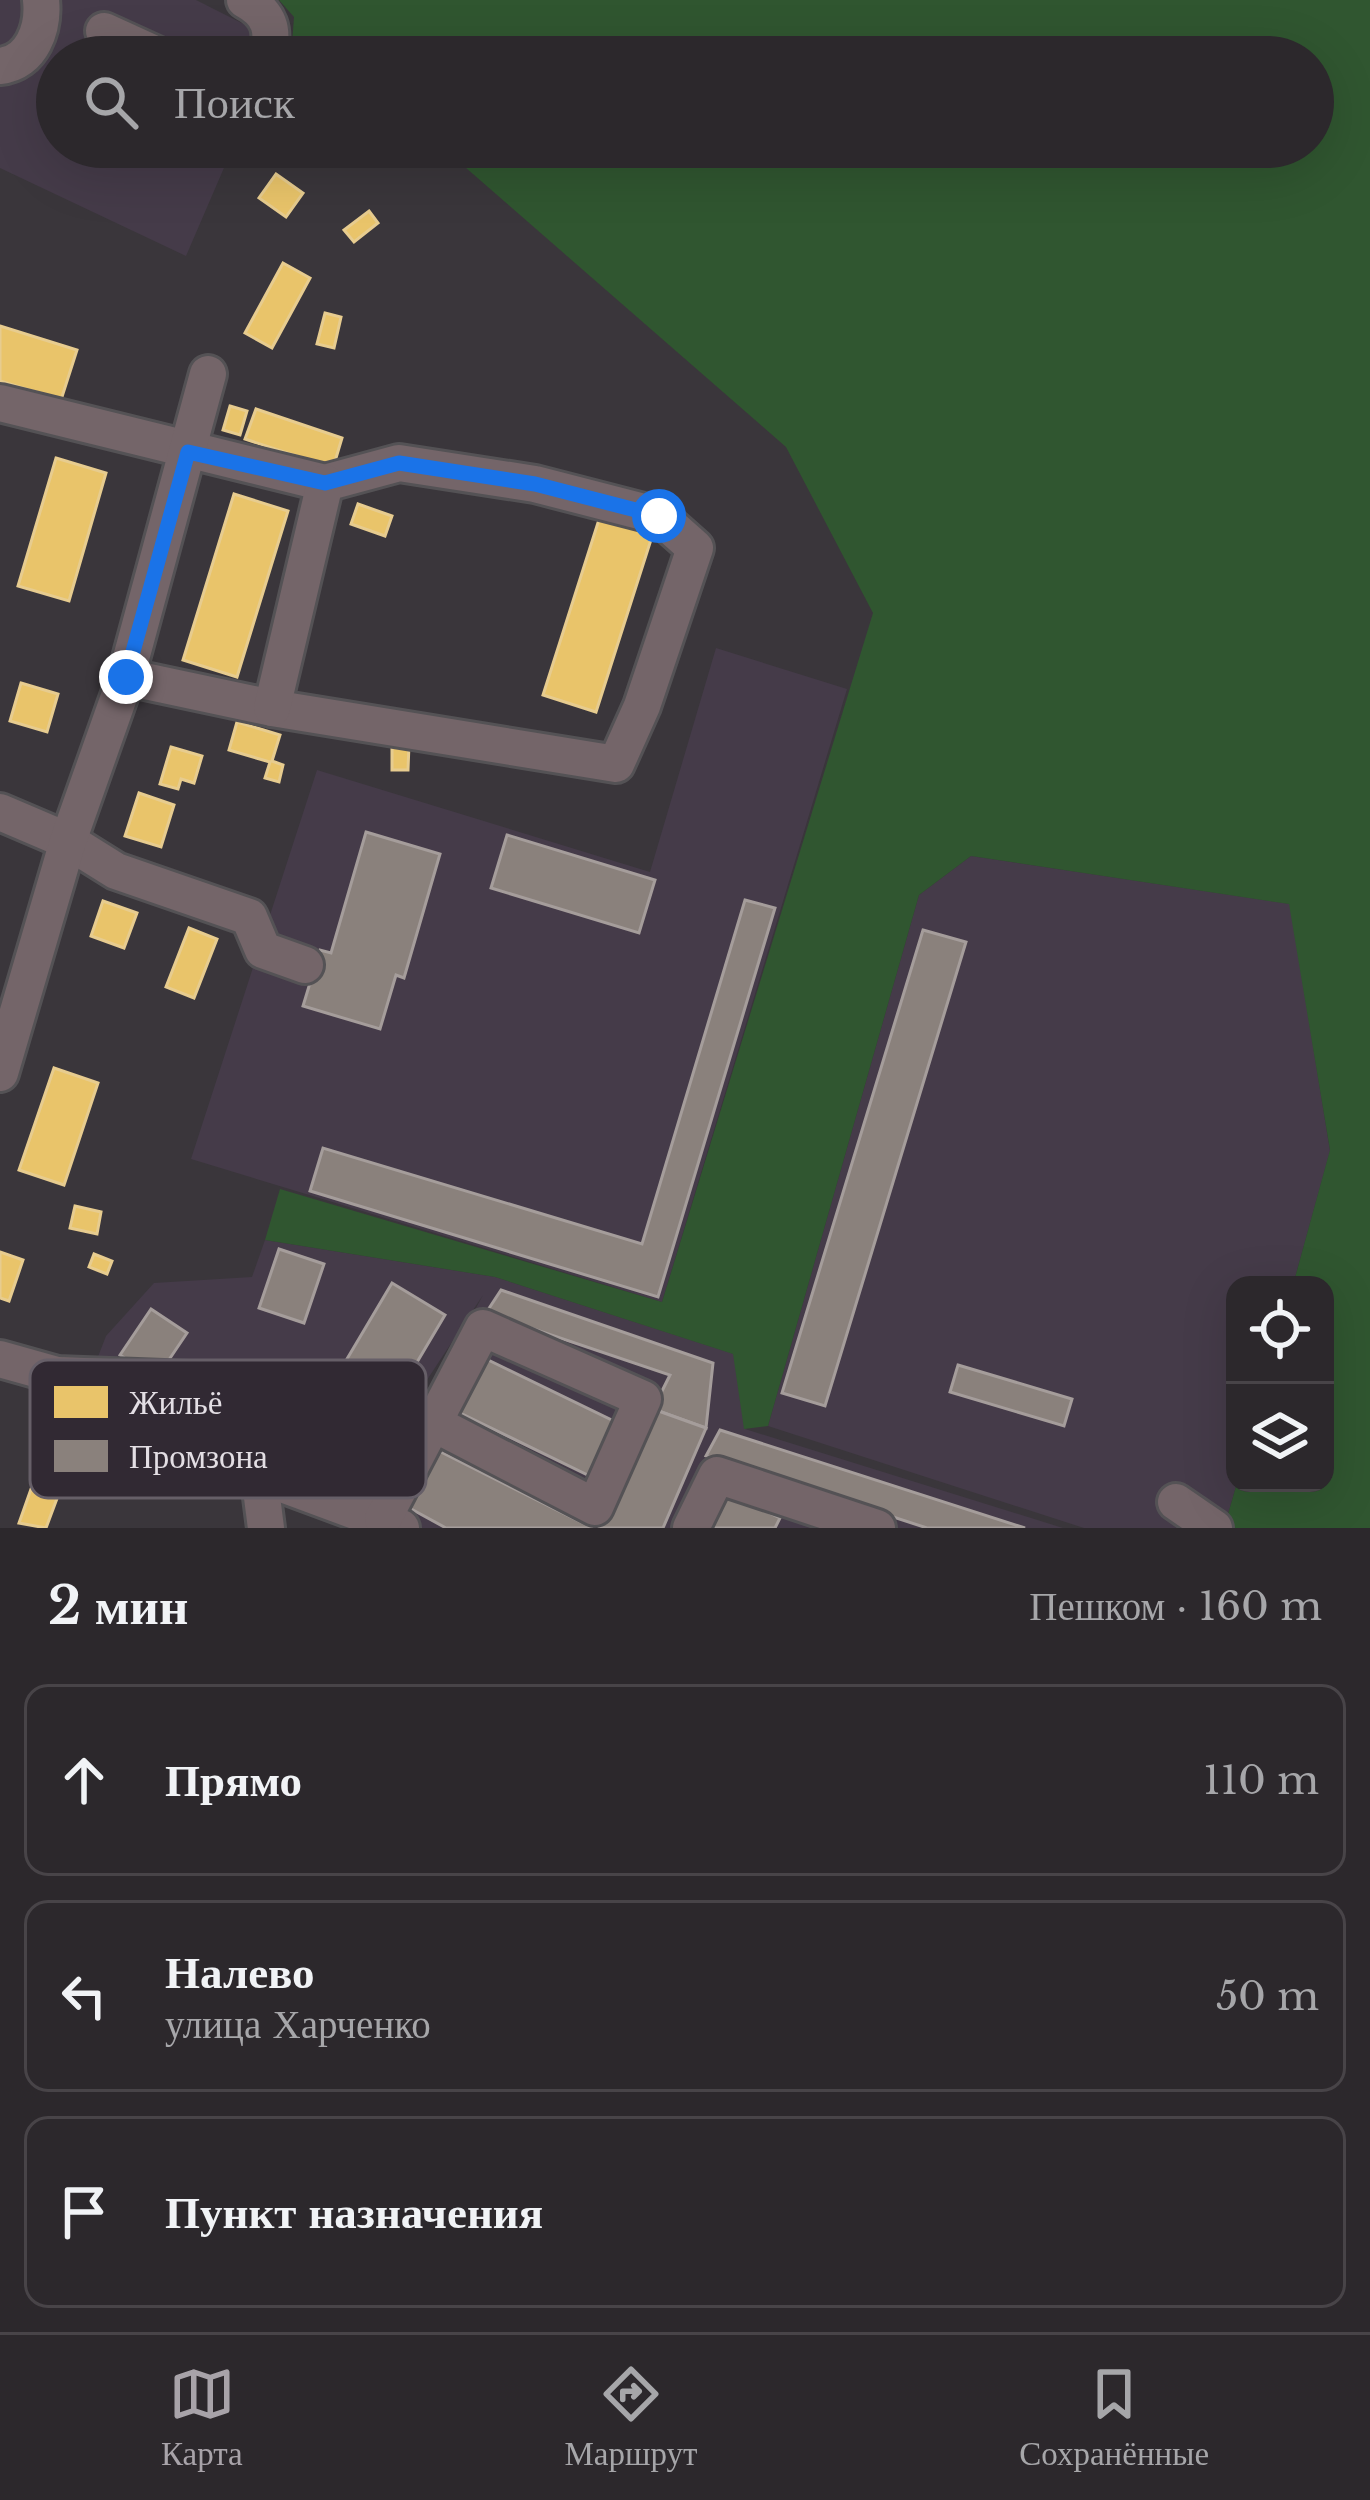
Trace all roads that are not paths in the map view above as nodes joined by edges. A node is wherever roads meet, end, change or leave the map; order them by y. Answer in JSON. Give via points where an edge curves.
{"nodes":[{"id":1,"x":40,"y":0,"type":"edge"},
{"id":2,"x":245,"y":0,"type":"edge"},
{"id":3,"x":104,"y":31,"type":"dead end"},
{"id":4,"x":37,"y":36,"type":"edge"},
{"id":5,"x":115,"y":36,"type":"edge"},
{"id":6,"x":271,"y":36,"type":"edge"},
{"id":7,"x":36,"y":37,"type":"edge"},
{"id":8,"x":0,"y":66,"type":"edge"},
{"id":9,"x":208,"y":374,"type":"dead end"},
{"id":10,"x":0,"y":404,"type":"edge"},
{"id":11,"x":188,"y":452,"type":"junction"},
{"id":12,"x":325,"y":483,"type":"junction"},
{"id":13,"x":126,"y":677,"type":"junction"},
{"id":14,"x":272,"y":708,"type":"junction"},
{"id":15,"x":0,"y":812,"type":"edge"},
{"id":16,"x":68,"y":841,"type":"junction"},
{"id":17,"x":305,"y":965,"type":"dead end"},
{"id":18,"x":0,"y":1072,"type":"edge"},
{"id":19,"x":0,"y":1359,"type":"edge"},
{"id":20,"x":30,"y":1368,"type":"edge"},
{"id":21,"x":435,"y":1424,"type":"junction"},
{"id":22,"x":426,"y":1445,"type":"edge"},
{"id":23,"x":262,"y":1498,"type":"edge"},
{"id":24,"x":324,"y":1498,"type":"edge"},
{"id":25,"x":1176,"y":1502,"type":"dead end"},
{"id":26,"x":804,"y":1517,"type":"edge"},
{"id":27,"x":392,"y":1523,"type":"edge"},
{"id":28,"x":266,"y":1528,"type":"edge"},
{"id":29,"x":691,"y":1528,"type":"edge"},
{"id":30,"x":877,"y":1528,"type":"edge"},
{"id":31,"x":1214,"y":1528,"type":"edge"}],
"edges":[{"from":1,"to":4,"type":"street"},
{"from":2,"to":6,"type":"street","via":[[262,10]]},
{"from":3,"to":5,"type":"street"},
{"from":7,"to":8,"type":"street","via":[[12,65]]},
{"from":9,"to":11,"type":"street"},
{"from":10,"to":11,"type":"street"},
{"from":11,"to":12,"type":"street"},
{"from":11,"to":13,"type":"street"},
{"from":12,"to":14,"type":"street"},
{"from":12,"to":14,"type":"street","via":[[399,463],[535,484],[659,516],[695,548],[616,764]]},
{"from":13,"to":14,"type":"street"},
{"from":13,"to":16,"type":"street"},
{"from":15,"to":16,"type":"street"},
{"from":16,"to":17,"type":"street","via":[[116,871],[249,917],[263,950]]},
{"from":16,"to":18,"type":"street"},
{"from":19,"to":20,"type":"street"},
{"from":21,"to":21,"type":"street","via":[[483,1328],[643,1399],[595,1507]]},
{"from":21,"to":22,"type":"street"},
{"from":23,"to":28,"type":"street"},
{"from":24,"to":27,"type":"street"},
{"from":25,"to":31,"type":"street"},
{"from":26,"to":29,"type":"street","via":[[717,1475]]},
{"from":26,"to":30,"type":"street"}]}
